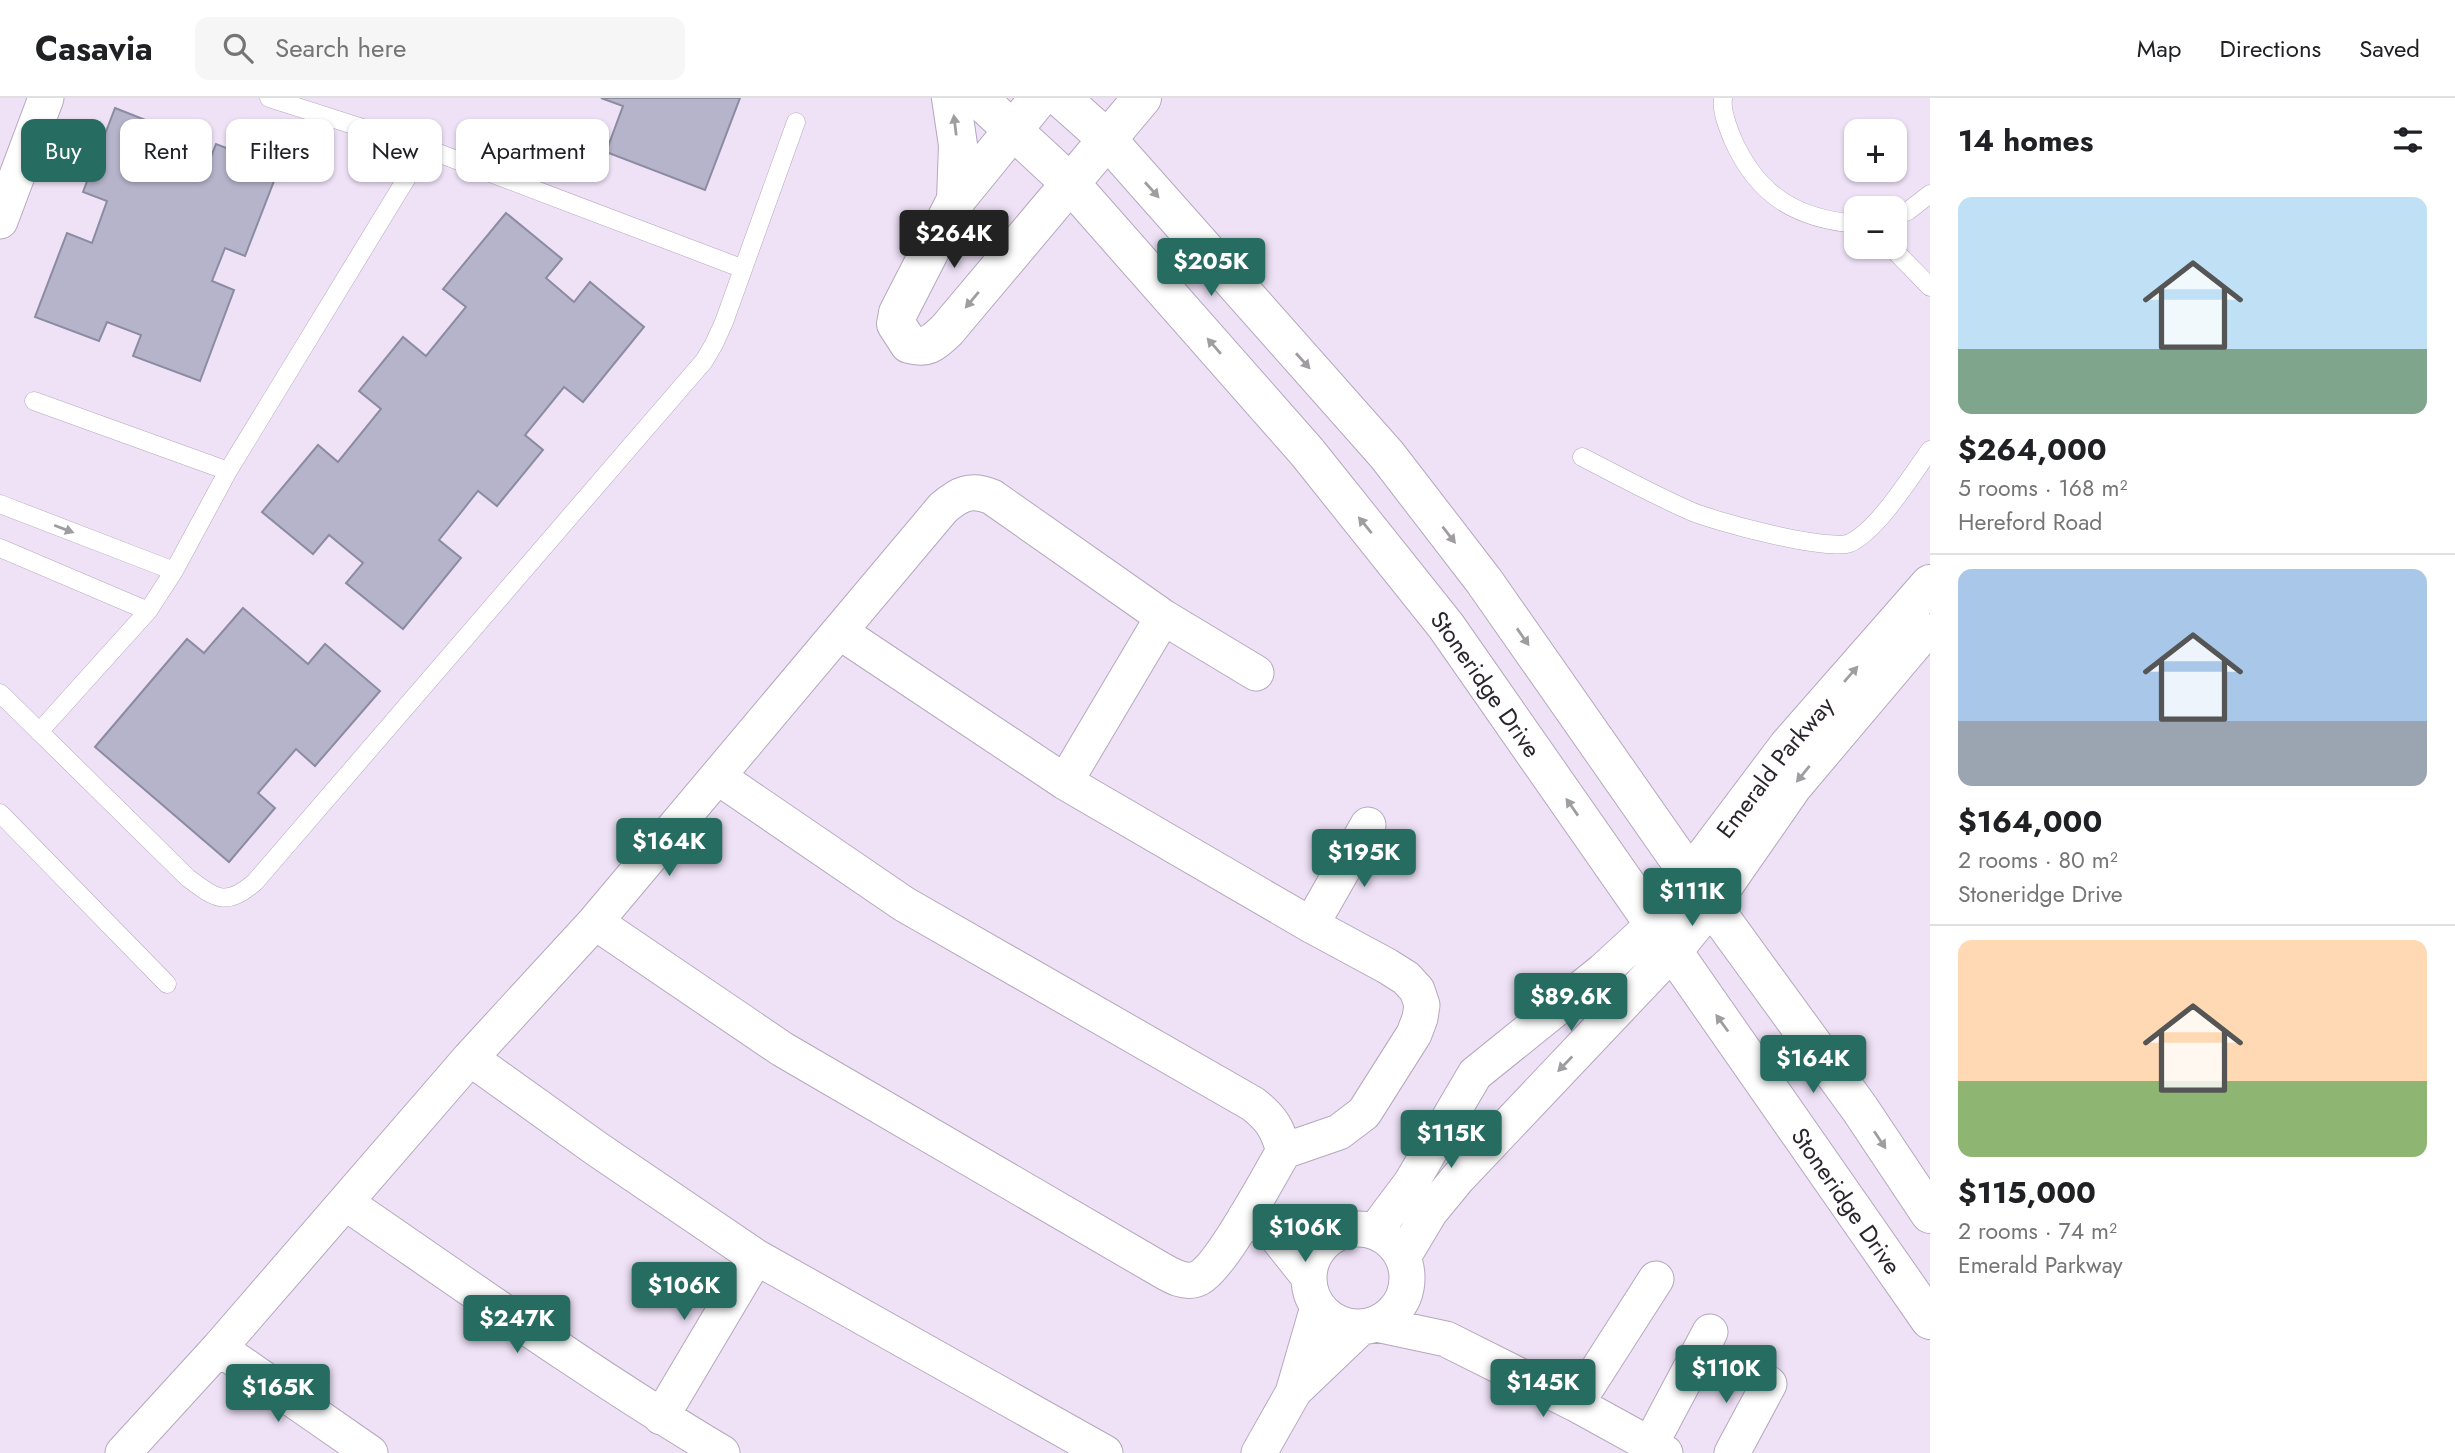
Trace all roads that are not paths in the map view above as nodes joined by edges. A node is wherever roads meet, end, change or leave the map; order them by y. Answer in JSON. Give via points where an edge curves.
{"nodes":[{"id":1,"x":46,"y":98,"type":"edge"},
{"id":2,"x":269,"y":98,"type":"edge"},
{"id":3,"x":951,"y":98,"type":"edge"},
{"id":4,"x":978,"y":98,"type":"edge"},
{"id":5,"x":1039,"y":98,"type":"edge"},
{"id":6,"x":1061,"y":98,"type":"edge"},
{"id":7,"x":1142,"y":98,"type":"edge"},
{"id":8,"x":1723,"y":98,"type":"edge"},
{"id":9,"x":796,"y":122,"type":"dead end"},
{"id":10,"x":348,"y":123,"type":"edge"},
{"id":11,"x":1013,"y":129,"type":"junction"},
{"id":12,"x":1107,"y":139,"type":"junction"},
{"id":13,"x":442,"y":154,"type":"edge"},
{"id":14,"x":404,"y":182,"type":"edge"},
{"id":15,"x":1070,"y":183,"type":"junction"},
{"id":16,"x":1930,"y":194,"type":"edge"},
{"id":17,"x":956,"y":200,"type":"junction"},
{"id":18,"x":1907,"y":211,"type":"edge"},
{"id":19,"x":0,"y":221,"type":"edge"},
{"id":20,"x":1844,"y":224,"type":"edge"},
{"id":21,"x":1903,"y":259,"type":"edge"},
{"id":22,"x":741,"y":268,"type":"junction"},
{"id":23,"x":1930,"y":287,"type":"edge"},
{"id":24,"x":34,"y":401,"type":"dead end"},
{"id":25,"x":1930,"y":450,"type":"edge"},
{"id":26,"x":1582,"y":457,"type":"dead end"},
{"id":27,"x":228,"y":471,"type":"junction"},
{"id":28,"x":0,"y":504,"type":"edge"},
{"id":29,"x":0,"y":548,"type":"edge"},
{"id":30,"x":174,"y":570,"type":"junction"},
{"id":31,"x":1930,"y":584,"type":"edge"},
{"id":32,"x":148,"y":611,"type":"junction"},
{"id":33,"x":1163,"y":617,"type":"junction"},
{"id":34,"x":1930,"y":623,"type":"edge"},
{"id":35,"x":840,"y":632,"type":"junction"},
{"id":36,"x":1256,"y":673,"type":"dead end"},
{"id":37,"x":0,"y":694,"type":"edge"},
{"id":38,"x":39,"y":732,"type":"junction"},
{"id":39,"x":718,"y":777,"type":"junction"},
{"id":40,"x":1065,"y":782,"type":"junction"},
{"id":41,"x":0,"y":813,"type":"edge"},
{"id":42,"x":1368,"y":825,"type":"dead end"},
{"id":43,"x":1701,"y":891,"type":"junction"},
{"id":44,"x":595,"y":922,"type":"junction"},
{"id":45,"x":1311,"y":925,"type":"junction"},
{"id":46,"x":1663,"y":938,"type":"junction"},
{"id":47,"x":167,"y":984,"type":"dead end"},
{"id":48,"x":470,"y":1058,"type":"junction"},
{"id":49,"x":1284,"y":1151,"type":"junction"},
{"id":50,"x":346,"y":1203,"type":"junction"},
{"id":51,"x":1930,"y":1214,"type":"edge"},
{"id":52,"x":1246,"y":1216,"type":"junction"},
{"id":53,"x":1375,"y":1231,"type":"junction"},
{"id":54,"x":1332,"y":1235,"type":"junction"},
{"id":55,"x":1276,"y":1237,"type":"junction"},
{"id":56,"x":756,"y":1256,"type":"junction"},
{"id":57,"x":1405,"y":1273,"type":"junction"},
{"id":58,"x":1656,"y":1279,"type":"dead end"},
{"id":59,"x":1313,"y":1292,"type":"junction"},
{"id":60,"x":1930,"y":1320,"type":"edge"},
{"id":61,"x":1368,"y":1326,"type":"junction"},
{"id":62,"x":1710,"y":1332,"type":"dead end"},
{"id":63,"x":1446,"y":1339,"type":"junction"},
{"id":64,"x":219,"y":1348,"type":"junction"},
{"id":65,"x":1769,"y":1384,"type":"dead end"},
{"id":66,"x":1293,"y":1393,"type":"junction"},
{"id":67,"x":1576,"y":1404,"type":"junction"},
{"id":68,"x":661,"y":1416,"type":"junction"},
{"id":69,"x":1658,"y":1449,"type":"edge"},
{"id":70,"x":1263,"y":1452,"type":"edge"},
{"id":71,"x":124,"y":1453,"type":"edge"},
{"id":72,"x":370,"y":1453,"type":"edge"},
{"id":73,"x":722,"y":1453,"type":"edge"},
{"id":74,"x":1105,"y":1453,"type":"edge"},
{"id":75,"x":1732,"y":1453,"type":"edge"}],
"edges":[{"from":1,"to":19,"type":"street"},
{"from":2,"to":10,"type":"lane"},
{"from":17,"to":3,"type":"street","one_way":true,"via":[[958,145]]},
{"from":4,"to":11,"type":"street","name":"Stoneridge Drive"},
{"from":5,"to":11,"type":"street"},
{"from":6,"to":12,"type":"street"},
{"from":7,"to":12,"type":"street"},
{"from":8,"to":20,"type":"lane","via":[[1730,132],[1759,183],[1789,208]]},
{"from":9,"to":22,"type":"lane"},
{"from":11,"to":15,"type":"street","name":"Stoneridge Drive"},
{"from":11,"to":17,"type":"street"},
{"from":12,"to":15,"type":"street"},
{"from":12,"to":43,"type":"street","one_way":true,"via":[[1387,455],[1484,581]]},
{"from":13,"to":22,"type":"lane"},
{"from":14,"to":27,"type":"lane"},
{"from":15,"to":17,"type":"street","one_way":true,"via":[[947,330],[922,347],[909,344],[896,324],[898,313]]},
{"from":46,"to":15,"type":"street","name":"Stoneridge Drive","one_way":true,"via":[[1446,626],[1307,452]]},
{"from":16,"to":18,"type":"lane"},
{"from":21,"to":23,"type":"lane"},
{"from":22,"to":38,"type":"lane","via":[[724,321],[704,360],[239,896],[225,899],[208,893],[188,878]]},
{"from":24,"to":27,"type":"lane"},
{"from":25,"to":26,"type":"lane","via":[[1867,533],[1847,544],[1828,545],[1690,512]]},
{"from":27,"to":30,"type":"lane"},
{"from":28,"to":30,"type":"lane","one_way":true},
{"from":29,"to":32,"type":"lane"},
{"from":30,"to":32,"type":"lane"},
{"from":43,"to":31,"type":"street","name":"Emerald Parkway","one_way":true,"via":[[1788,746]]},
{"from":32,"to":38,"type":"lane"},
{"from":33,"to":35,"type":"street","via":[[979,492],[956,496],[943,508]]},
{"from":33,"to":36,"type":"street"},
{"from":33,"to":40,"type":"street"},
{"from":34,"to":43,"type":"street","name":"Emerald Parkway","one_way":true},
{"from":35,"to":39,"type":"street"},
{"from":35,"to":40,"type":"street"},
{"from":37,"to":38,"type":"lane"},
{"from":39,"to":44,"type":"street"},
{"from":39,"to":49,"type":"street","via":[[904,904],[1253,1104],[1269,1116]]},
{"from":40,"to":45,"type":"street"},
{"from":41,"to":47,"type":"lane"},
{"from":42,"to":45,"type":"street"},
{"from":43,"to":46,"type":"street","name":"Emerald Parkway"},
{"from":43,"to":51,"type":"street","one_way":true,"via":[[1860,1109]]},
{"from":44,"to":48,"type":"street"},
{"from":44,"to":52,"type":"street","via":[[782,1049],[1174,1277],[1198,1279],[1209,1270]]},
{"from":45,"to":49,"type":"street","via":[[1406,978],[1422,1005],[1414,1034],[1364,1113],[1339,1132]]},
{"from":46,"to":53,"type":"street","name":"Emerald Parkway","via":[[1604,971],[1475,1074],[1411,1183]]},
{"from":46,"to":57,"type":"street","name":"Emerald Parkway","one_way":true,"via":[[1430,1212]]},
{"from":60,"to":46,"type":"street","name":"Stoneridge Drive","one_way":true},
{"from":48,"to":50,"type":"street"},
{"from":48,"to":56,"type":"street"},
{"from":49,"to":52,"type":"street"},
{"from":50,"to":64,"type":"street"},
{"from":50,"to":68,"type":"street"},
{"from":52,"to":55,"type":"street"},
{"from":53,"to":54,"type":"street","via":[[1348,1229]]},
{"from":53,"to":57,"type":"street","via":[[1394,1244]]},
{"from":54,"to":55,"type":"street"},
{"from":54,"to":59,"type":"street","via":[[1311,1260]]},
{"from":55,"to":59,"type":"street"},
{"from":56,"to":68,"type":"street"},
{"from":56,"to":74,"type":"street"},
{"from":57,"to":61,"type":"street","via":[[1401,1304],[1390,1316]]},
{"from":57,"to":63,"type":"street"},
{"from":58,"to":67,"type":"street"},
{"from":59,"to":61,"type":"street","via":[[1329,1319]]},
{"from":59,"to":66,"type":"street"},
{"from":61,"to":63,"type":"street"},
{"from":61,"to":66,"type":"street"},
{"from":62,"to":69,"type":"street"},
{"from":63,"to":67,"type":"street"},
{"from":64,"to":71,"type":"street"},
{"from":64,"to":72,"type":"street"},
{"from":65,"to":75,"type":"street"},
{"from":66,"to":70,"type":"street"},
{"from":67,"to":69,"type":"street"},
{"from":68,"to":73,"type":"street"}]}
